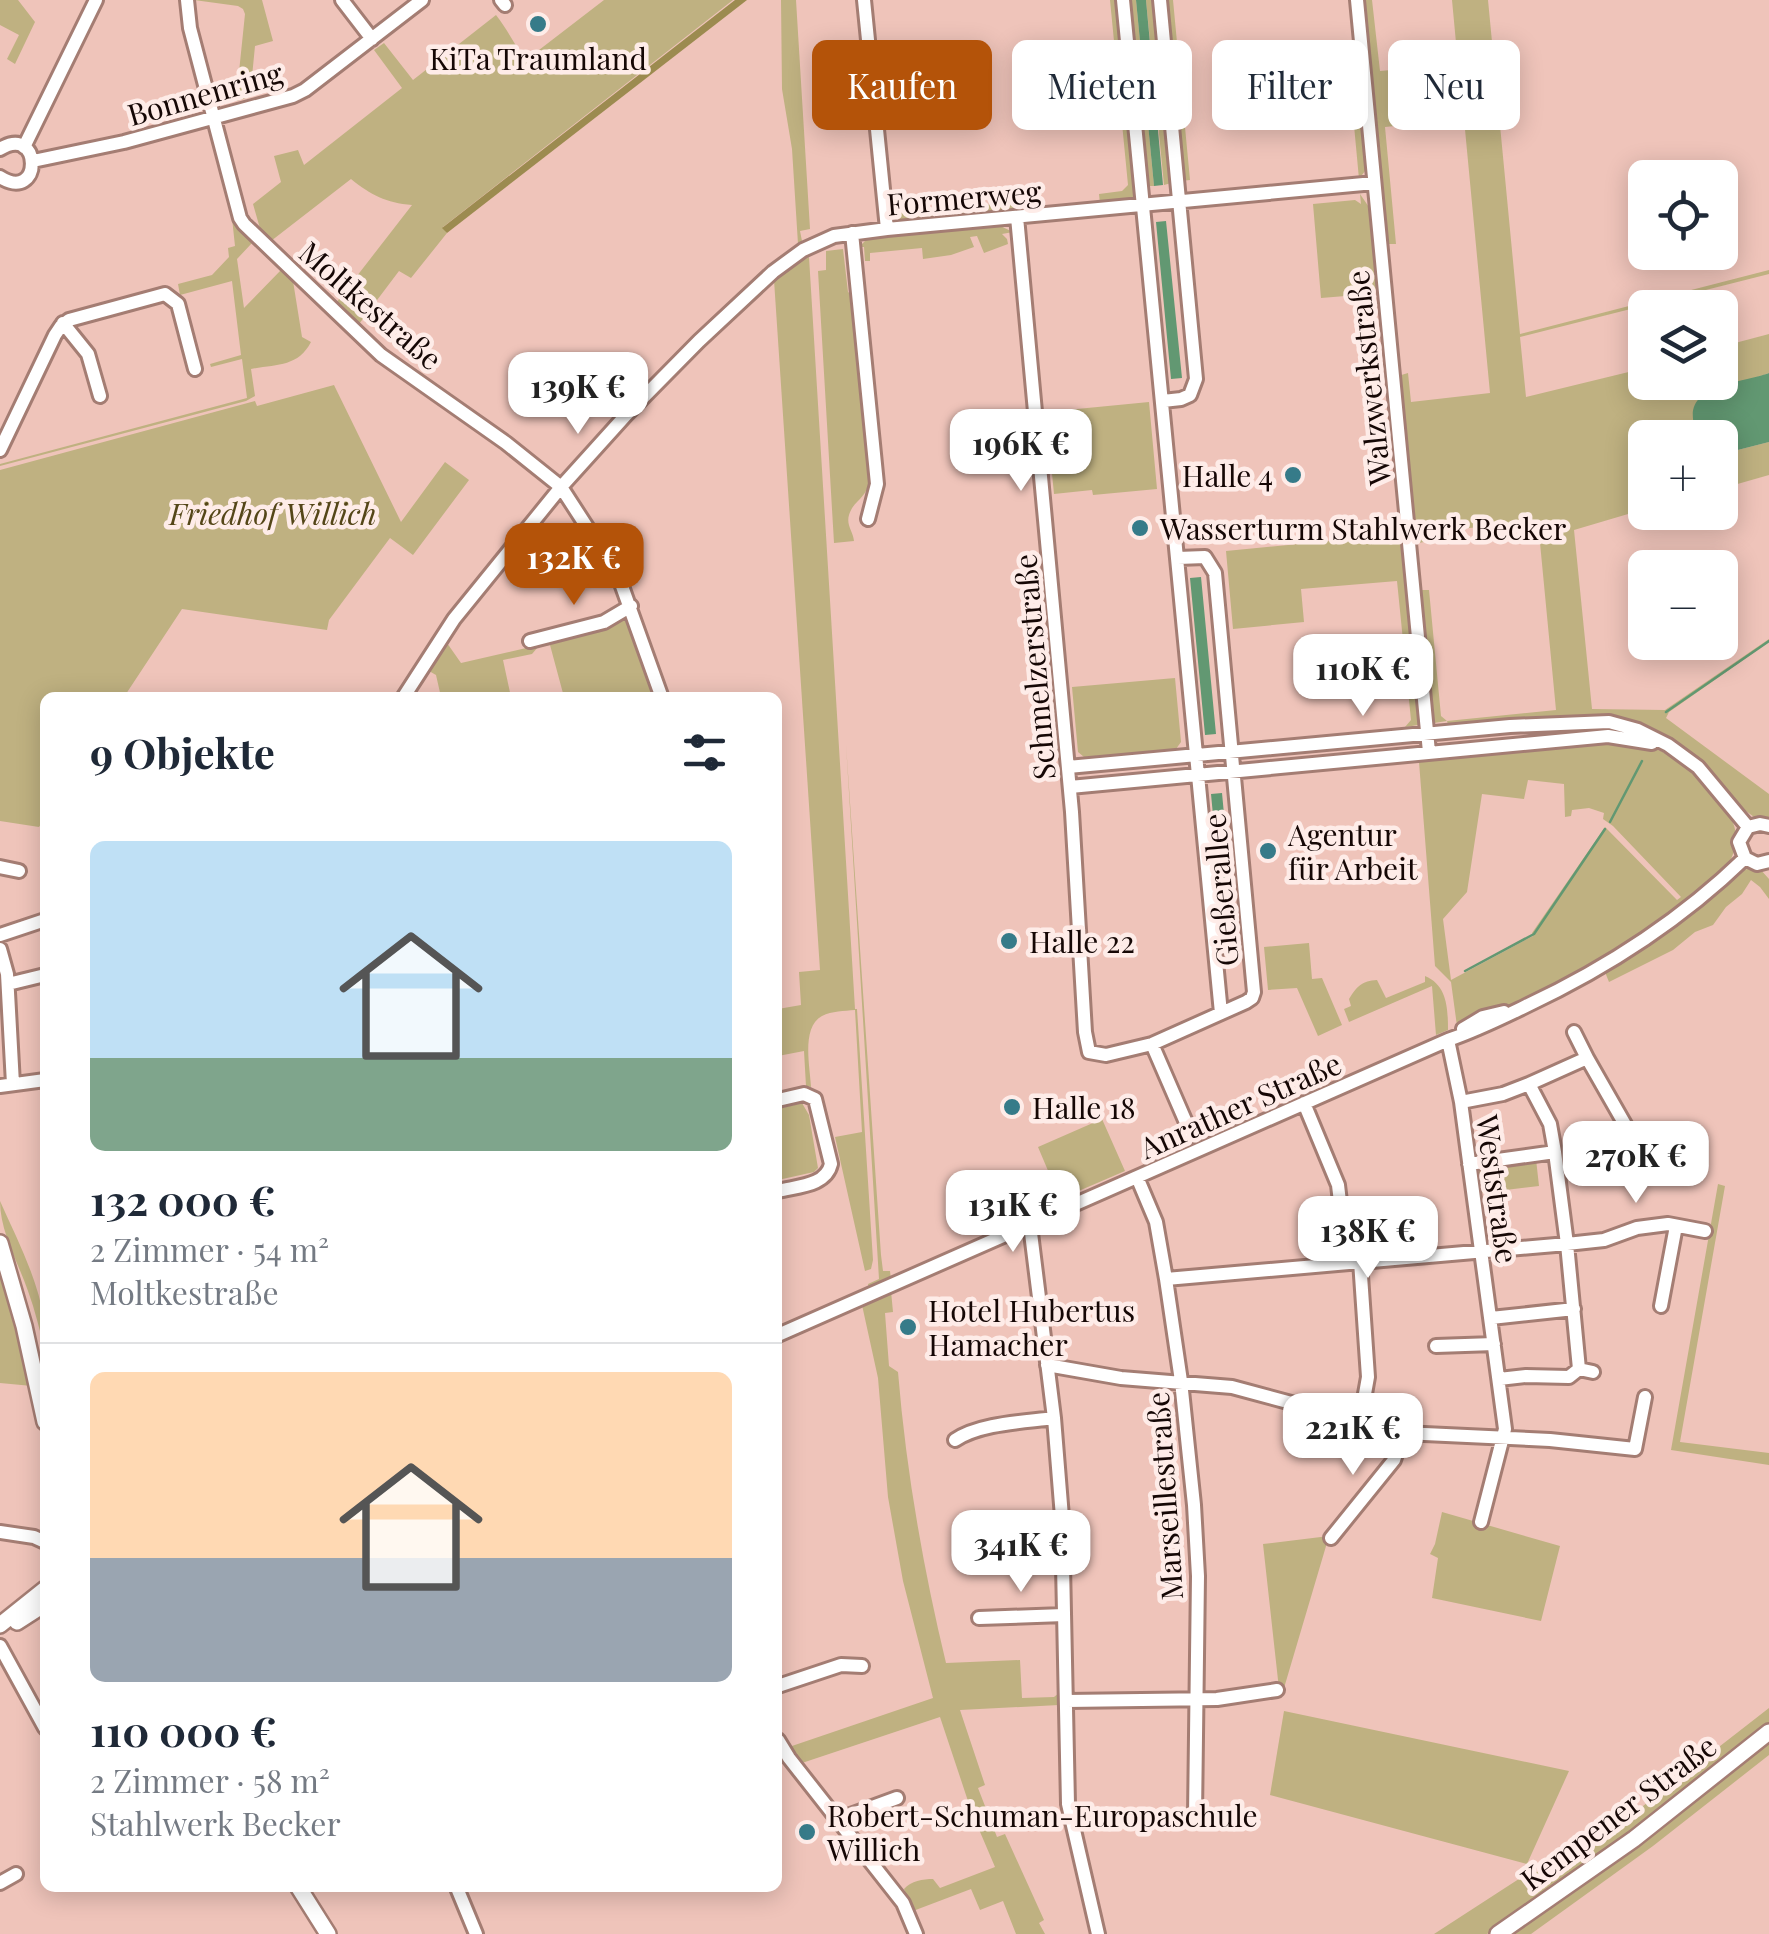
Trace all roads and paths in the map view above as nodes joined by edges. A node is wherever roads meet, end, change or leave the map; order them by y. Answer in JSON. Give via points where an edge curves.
{"nodes":[{"id":1,"x":96,"y":0,"type":"edge"},
{"id":2,"x":187,"y":0,"type":"edge"},
{"id":3,"x":342,"y":0,"type":"edge"},
{"id":4,"x":422,"y":0,"type":"edge"},
{"id":5,"x":864,"y":0,"type":"edge"},
{"id":6,"x":1123,"y":0,"type":"edge"},
{"id":7,"x":1160,"y":0,"type":"edge"},
{"id":8,"x":1358,"y":0,"type":"edge"},
{"id":9,"x":372,"y":39,"type":"junction"},
{"id":10,"x":214,"y":118,"type":"junction"},
{"id":11,"x":24,"y":147,"type":"junction"},
{"id":12,"x":0,"y":150,"type":"edge"},
{"id":13,"x":33,"y":161,"type":"junction"},
{"id":14,"x":1,"y":181,"type":"edge"},
{"id":15,"x":1374,"y":183,"type":"junction"},
{"id":16,"x":1180,"y":201,"type":"junction"},
{"id":17,"x":1143,"y":205,"type":"junction"},
{"id":18,"x":1016,"y":218,"type":"junction"},
{"id":19,"x":888,"y":228,"type":"junction"},
{"id":20,"x":852,"y":233,"type":"junction"},
{"id":21,"x":63,"y":323,"type":"junction"},
{"id":22,"x":195,"y":369,"type":"dead end"},
{"id":23,"x":100,"y":396,"type":"dead end"},
{"id":24,"x":1163,"y":401,"type":"junction"},
{"id":25,"x":0,"y":450,"type":"edge"},
{"id":26,"x":561,"y":488,"type":"junction"},
{"id":27,"x":868,"y":519,"type":"dead end"},
{"id":28,"x":1178,"y":558,"type":"junction"},
{"id":29,"x":630,"y":606,"type":"junction"},
{"id":30,"x":530,"y":641,"type":"dead end"},
{"id":31,"x":407,"y":692,"type":"edge"},
{"id":32,"x":660,"y":692,"type":"edge"},
{"id":33,"x":1427,"y":734,"type":"junction"},
{"id":34,"x":1674,"y":750,"type":"junction"},
{"id":35,"x":1429,"y":752,"type":"junction"},
{"id":36,"x":1232,"y":753,"type":"junction"},
{"id":37,"x":1195,"y":756,"type":"junction"},
{"id":38,"x":1068,"y":767,"type":"junction"},
{"id":39,"x":1234,"y":771,"type":"junction"},
{"id":40,"x":1197,"y":775,"type":"junction"},
{"id":41,"x":1070,"y":787,"type":"junction"},
{"id":42,"x":1769,"y":826,"type":"edge"},
{"id":43,"x":1748,"y":827,"type":"junction"},
{"id":44,"x":1744,"y":858,"type":"junction"},
{"id":45,"x":1769,"y":861,"type":"edge"},
{"id":46,"x":0,"y":867,"type":"edge"},
{"id":47,"x":19,"y":872,"type":"dead end"},
{"id":48,"x":40,"y":922,"type":"edge"},
{"id":49,"x":0,"y":935,"type":"edge"},
{"id":50,"x":0,"y":949,"type":"edge"},
{"id":51,"x":40,"y":975,"type":"edge"},
{"id":52,"x":8,"y":984,"type":"junction"},
{"id":53,"x":1221,"y":1013,"type":"junction"},
{"id":54,"x":1574,"y":1032,"type":"dead end"},
{"id":55,"x":1451,"y":1039,"type":"junction"},
{"id":56,"x":1152,"y":1044,"type":"junction"},
{"id":57,"x":1587,"y":1058,"type":"junction"},
{"id":58,"x":40,"y":1081,"type":"edge"},
{"id":59,"x":1529,"y":1084,"type":"junction"},
{"id":60,"x":7,"y":1085,"type":"edge"},
{"id":61,"x":782,"y":1099,"type":"edge"},
{"id":62,"x":1461,"y":1102,"type":"junction"},
{"id":63,"x":1304,"y":1103,"type":"junction"},
{"id":64,"x":1191,"y":1134,"type":"dead end"},
{"id":65,"x":1556,"y":1152,"type":"junction"},
{"id":66,"x":1647,"y":1163,"type":"dead end"},
{"id":67,"x":1469,"y":1164,"type":"junction"},
{"id":68,"x":1137,"y":1178,"type":"junction"},
{"id":69,"x":782,"y":1190,"type":"edge"},
{"id":70,"x":1030,"y":1225,"type":"junction"},
{"id":71,"x":1676,"y":1226,"type":"junction"},
{"id":72,"x":1704,"y":1231,"type":"dead end"},
{"id":73,"x":0,"y":1241,"type":"edge"},
{"id":74,"x":1567,"y":1244,"type":"junction"},
{"id":75,"x":1481,"y":1251,"type":"junction"},
{"id":76,"x":1353,"y":1261,"type":"junction"},
{"id":77,"x":1166,"y":1278,"type":"junction"},
{"id":78,"x":1661,"y":1306,"type":"dead end"},
{"id":79,"x":1574,"y":1309,"type":"junction"},
{"id":80,"x":1491,"y":1318,"type":"junction"},
{"id":81,"x":782,"y":1334,"type":"edge"},
{"id":82,"x":1494,"y":1344,"type":"junction"},
{"id":83,"x":1436,"y":1346,"type":"dead end"},
{"id":84,"x":40,"y":1352,"type":"edge"},
{"id":85,"x":1047,"y":1366,"type":"junction"},
{"id":86,"x":1578,"y":1369,"type":"junction"},
{"id":87,"x":1593,"y":1372,"type":"dead end"},
{"id":88,"x":1499,"y":1380,"type":"junction"},
{"id":89,"x":1181,"y":1381,"type":"junction"},
{"id":90,"x":1645,"y":1397,"type":"dead end"},
{"id":91,"x":40,"y":1399,"type":"edge"},
{"id":92,"x":1054,"y":1418,"type":"junction"},
{"id":93,"x":1360,"y":1422,"type":"junction"},
{"id":94,"x":1403,"y":1433,"type":"junction"},
{"id":95,"x":1504,"y":1438,"type":"junction"},
{"id":96,"x":956,"y":1440,"type":"dead end"},
{"id":97,"x":1062,"y":1517,"type":"junction"},
{"id":98,"x":1481,"y":1522,"type":"dead end"},
{"id":99,"x":968,"y":1529,"type":"dead end"},
{"id":100,"x":0,"y":1532,"type":"edge"},
{"id":101,"x":40,"y":1538,"type":"edge"},
{"id":102,"x":1331,"y":1538,"type":"dead end"},
{"id":103,"x":40,"y":1593,"type":"edge"},
{"id":104,"x":40,"y":1607,"type":"edge"},
{"id":105,"x":1064,"y":1614,"type":"junction"},
{"id":106,"x":979,"y":1618,"type":"dead end"},
{"id":107,"x":0,"y":1628,"type":"edge"},
{"id":108,"x":0,"y":1646,"type":"edge"},
{"id":109,"x":862,"y":1666,"type":"dead end"},
{"id":110,"x":782,"y":1685,"type":"edge"},
{"id":111,"x":1277,"y":1690,"type":"dead end"},
{"id":112,"x":1197,"y":1700,"type":"junction"},
{"id":113,"x":1066,"y":1701,"type":"junction"},
{"id":114,"x":40,"y":1719,"type":"edge"},
{"id":115,"x":1769,"y":1732,"type":"edge"},
{"id":116,"x":783,"y":1760,"type":"edge"},
{"id":117,"x":897,"y":1798,"type":"dead end"},
{"id":118,"x":1196,"y":1816,"type":"dead end"},
{"id":119,"x":838,"y":1820,"type":"junction"},
{"id":120,"x":16,"y":1874,"type":"dead end"},
{"id":121,"x":0,"y":1883,"type":"edge"},
{"id":122,"x":302,"y":1892,"type":"edge"},
{"id":123,"x":458,"y":1892,"type":"edge"},
{"id":124,"x":328,"y":1934,"type":"edge"},
{"id":125,"x":476,"y":1934,"type":"edge"},
{"id":126,"x":916,"y":1934,"type":"edge"},
{"id":127,"x":1098,"y":1934,"type":"edge"},
{"id":128,"x":1498,"y":1934,"type":"edge"}],
"edges":[{"from":1,"to":11,"type":"street"},
{"from":2,"to":10,"type":"street"},
{"from":3,"to":9,"type":"street"},
{"from":4,"to":9,"type":"street","name":"Bonnenring"},
{"from":5,"to":19,"type":"street"},
{"from":6,"to":17,"type":"street","name":"Gießerallee"},
{"from":7,"to":16,"type":"street"},
{"from":8,"to":15,"type":"street","name":"Walzwerkstraße"},
{"from":9,"to":10,"type":"street","name":"Bonnenring","via":[[293,96]]},
{"from":10,"to":13,"type":"street","name":"Bonnenring"},
{"from":10,"to":26,"type":"street","name":"Moltkestraße","via":[[249,230],[381,355]]},
{"from":11,"to":12,"type":"street"},
{"from":11,"to":13,"type":"street"},
{"from":13,"to":14,"type":"street","name":"Bonnenring","via":[[24,180]]},
{"from":15,"to":16,"type":"street","name":"Formerweg"},
{"from":15,"to":33,"type":"street","name":"Walzwerkstraße"},
{"from":16,"to":17,"type":"street","name":"Formerweg"},
{"from":16,"to":24,"type":"street","via":[[1196,380],[1190,395]]},
{"from":17,"to":18,"type":"street","name":"Formerweg"},
{"from":17,"to":24,"type":"street","name":"Gießerallee"},
{"from":18,"to":19,"type":"street","name":"Formerweg"},
{"from":18,"to":38,"type":"street","name":"Schmelzerstraße"},
{"from":19,"to":20,"type":"street","name":"Formerweg"},
{"from":20,"to":26,"type":"street","name":"Formerweg","via":[[821,241],[783,264],[699,341]]},
{"from":20,"to":27,"type":"street","via":[[878,484]]},
{"from":21,"to":22,"type":"street","via":[[165,294],[178,304]]},
{"from":21,"to":23,"type":"street","via":[[88,354]]},
{"from":21,"to":25,"type":"street"},
{"from":24,"to":28,"type":"street","name":"Gießerallee"},
{"from":26,"to":29,"type":"street","name":"Moltkestraße","via":[[618,575]]},
{"from":26,"to":31,"type":"street","name":"Formerweg","via":[[454,619]]},
{"from":28,"to":36,"type":"street","name":"Gießerallee","via":[[1205,557],[1214,573]]},
{"from":28,"to":37,"type":"street","name":"Gießerallee"},
{"from":29,"to":30,"type":"street","via":[[604,622]]},
{"from":29,"to":32,"type":"street","name":"Moltkestraße"},
{"from":33,"to":34,"type":"street","via":[[1609,722]]},
{"from":33,"to":35,"type":"street","name":"Walzwerkstraße"},
{"from":33,"to":36,"type":"street"},
{"from":34,"to":35,"type":"street","via":[[1608,736]]},
{"from":34,"to":43,"type":"street","via":[[1698,767]]},
{"from":35,"to":39,"type":"street"},
{"from":36,"to":37,"type":"street"},
{"from":36,"to":39,"type":"street","name":"Gießerallee"},
{"from":37,"to":38,"type":"street"},
{"from":37,"to":40,"type":"street","name":"Gießerallee"},
{"from":38,"to":41,"type":"street","name":"Schmelzerstraße"},
{"from":39,"to":40,"type":"street"},
{"from":39,"to":53,"type":"street","name":"Gießerallee","via":[[1254,990],[1248,1001]]},
{"from":40,"to":41,"type":"street"},
{"from":40,"to":53,"type":"street","name":"Gießerallee"},
{"from":41,"to":56,"type":"street","name":"Schmelzerstraße","via":[[1089,1052],[1106,1055]]},
{"from":42,"to":43,"type":"street"},
{"from":43,"to":44,"type":"street","via":[[1740,842]]},
{"from":44,"to":45,"type":"street"},
{"from":44,"to":55,"type":"street","name":"Anrather Straße","via":[[1649,937],[1586,976]]},
{"from":46,"to":47,"type":"street"},
{"from":48,"to":49,"type":"street"},
{"from":50,"to":52,"type":"street"},
{"from":51,"to":52,"type":"street"},
{"from":52,"to":60,"type":"street"},
{"from":53,"to":56,"type":"street"},
{"from":54,"to":57,"type":"street"},
{"from":55,"to":62,"type":"street","name":"Weststraße"},
{"from":55,"to":63,"type":"street","name":"Anrather Straße"},
{"from":56,"to":64,"type":"street"},
{"from":57,"to":59,"type":"street"},
{"from":57,"to":66,"type":"street"},
{"from":58,"to":60,"type":"street"},
{"from":59,"to":62,"type":"street"},
{"from":59,"to":65,"type":"street"},
{"from":61,"to":69,"type":"street","via":[[804,1094],[815,1099],[831,1164],[820,1180]]},
{"from":62,"to":67,"type":"street","name":"Weststraße"},
{"from":63,"to":68,"type":"street","name":"Anrather Straße"},
{"from":63,"to":76,"type":"street","via":[[1338,1184]]},
{"from":65,"to":67,"type":"street"},
{"from":65,"to":74,"type":"street"},
{"from":67,"to":75,"type":"street","name":"Weststraße"},
{"from":68,"to":70,"type":"street","name":"Anrather Straße"},
{"from":68,"to":77,"type":"street","name":"Marseillestraße","via":[[1156,1222]]},
{"from":70,"to":81,"type":"street","name":"Anrather Straße"},
{"from":70,"to":85,"type":"street"},
{"from":71,"to":72,"type":"street"},
{"from":71,"to":74,"type":"street"},
{"from":71,"to":78,"type":"street"},
{"from":73,"to":84,"type":"main road","via":[[25,1294]]},
{"from":73,"to":91,"type":"main road"},
{"from":74,"to":75,"type":"street"},
{"from":74,"to":79,"type":"street"},
{"from":75,"to":76,"type":"street"},
{"from":75,"to":80,"type":"street","name":"Weststraße"},
{"from":76,"to":77,"type":"street"},
{"from":76,"to":93,"type":"street","via":[[1368,1378]]},
{"from":77,"to":89,"type":"street","name":"Marseillestraße"},
{"from":79,"to":80,"type":"street"},
{"from":79,"to":86,"type":"street"},
{"from":80,"to":82,"type":"street","name":"Weststraße"},
{"from":82,"to":83,"type":"street"},
{"from":82,"to":88,"type":"street","name":"Weststraße"},
{"from":85,"to":89,"type":"street"},
{"from":85,"to":92,"type":"street"},
{"from":86,"to":87,"type":"street"},
{"from":86,"to":88,"type":"street","via":[[1570,1377]]},
{"from":88,"to":95,"type":"street","name":"Weststraße"},
{"from":89,"to":93,"type":"street","via":[[1232,1387]]},
{"from":89,"to":112,"type":"street","name":"Marseillestraße","via":[[1198,1548]]},
{"from":90,"to":95,"type":"street","via":[[1635,1449]]},
{"from":92,"to":96,"type":"street"},
{"from":92,"to":97,"type":"street"},
{"from":93,"to":94,"type":"street"},
{"from":94,"to":95,"type":"street"},
{"from":94,"to":102,"type":"street","via":[[1394,1460]]},
{"from":95,"to":98,"type":"street","name":"Weststraße"},
{"from":97,"to":99,"type":"street"},
{"from":97,"to":105,"type":"street"},
{"from":100,"to":101,"type":"street"},
{"from":103,"to":107,"type":"main road"},
{"from":104,"to":107,"type":"main road"},
{"from":105,"to":106,"type":"street"},
{"from":105,"to":113,"type":"street"},
{"from":108,"to":114,"type":"street"},
{"from":109,"to":110,"type":"street","via":[[841,1665]]},
{"from":111,"to":112,"type":"street"},
{"from":112,"to":113,"type":"street"},
{"from":112,"to":118,"type":"street","name":"Marseillestraße"},
{"from":113,"to":127,"type":"street","via":[[1068,1804]]},
{"from":115,"to":128,"type":"main road","name":"Kempener Straße","via":[[1634,1839]]},
{"from":116,"to":119,"type":"street"},
{"from":117,"to":119,"type":"street"},
{"from":119,"to":126,"type":"street","via":[[903,1904]]},
{"from":120,"to":121,"type":"street"},
{"from":122,"to":124,"type":"main road"},
{"from":123,"to":125,"type":"street"}]}
